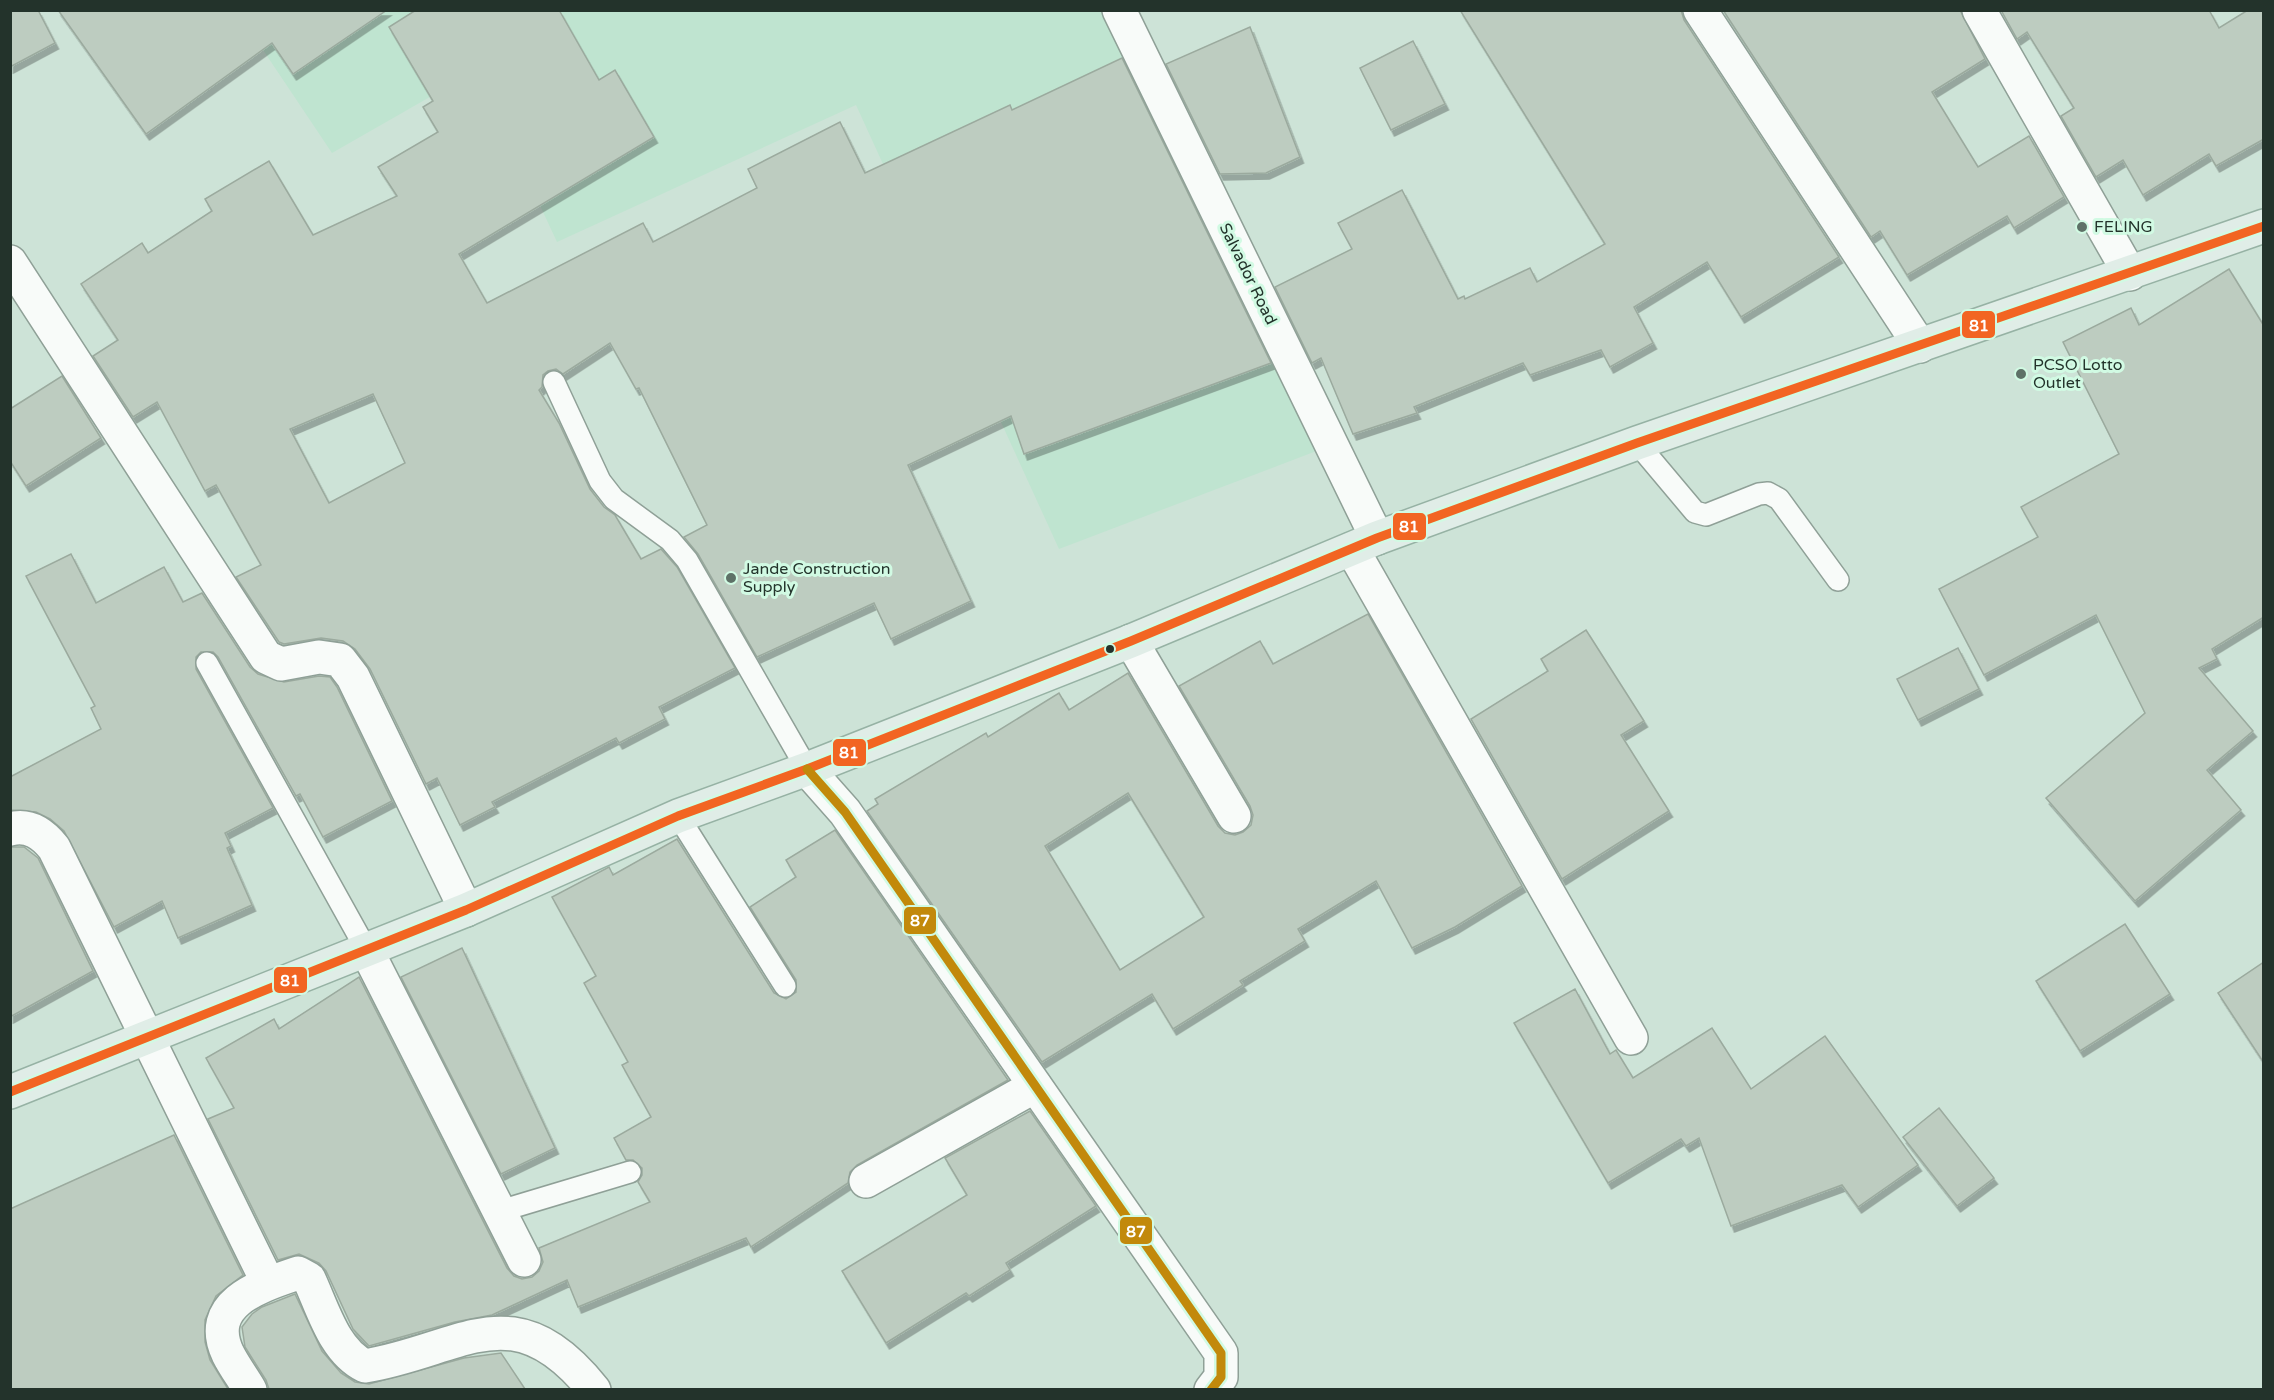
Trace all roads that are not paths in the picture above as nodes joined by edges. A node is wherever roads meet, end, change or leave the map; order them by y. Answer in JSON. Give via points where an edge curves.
{"nodes":[{"id":1,"x":1119,"y":10,"type":"edge"},
{"id":2,"x":1700,"y":10,"type":"edge"},
{"id":3,"x":1979,"y":10,"type":"edge"},
{"id":4,"x":2264,"y":226,"type":"edge"},
{"id":5,"x":10,"y":262,"type":"edge"},
{"id":6,"x":2130,"y":274,"type":"junction"},
{"id":7,"x":1920,"y":346,"type":"junction"},
{"id":8,"x":554,"y":382,"type":"dead end"},
{"id":9,"x":1637,"y":443,"type":"junction"},
{"id":10,"x":1365,"y":544,"type":"junction"},
{"id":11,"x":1838,"y":580,"type":"dead end"},
{"id":12,"x":1131,"y":641,"type":"junction"},
{"id":13,"x":207,"y":663,"type":"dead end"},
{"id":14,"x":807,"y":769,"type":"junction"},
{"id":15,"x":678,"y":816,"type":"junction"},
{"id":16,"x":1234,"y":816,"type":"dead end"},
{"id":17,"x":10,"y":829,"type":"edge"},
{"id":18,"x":466,"y":910,"type":"junction"},
{"id":19,"x":366,"y":949,"type":"junction"},
{"id":20,"x":785,"y":986,"type":"dead end"},
{"id":21,"x":148,"y":1037,"type":"junction"},
{"id":22,"x":1630,"y":1038,"type":"dead end"},
{"id":23,"x":1035,"y":1086,"type":"junction"},
{"id":24,"x":10,"y":1092,"type":"edge"},
{"id":25,"x":630,"y":1172,"type":"dead end"},
{"id":26,"x":866,"y":1181,"type":"dead end"},
{"id":27,"x":500,"y":1211,"type":"junction"},
{"id":28,"x":524,"y":1260,"type":"dead end"},
{"id":29,"x":268,"y":1283,"type":"junction"},
{"id":30,"x":250,"y":1389,"type":"edge"},
{"id":31,"x":594,"y":1389,"type":"edge"},
{"id":32,"x":1211,"y":1389,"type":"edge"}],
"edges":[{"from":1,"to":10,"type":"street","name":"Salvador Road"},
{"from":2,"to":7,"type":"street"},
{"from":3,"to":6,"type":"street"},
{"from":4,"to":6,"type":"main road"},
{"from":5,"to":18,"type":"street","via":[[266,657],[281,664],[319,657],[340,660],[353,677]]},
{"from":6,"to":7,"type":"main road"},
{"from":7,"to":9,"type":"main road"},
{"from":8,"to":14,"type":"lane","via":[[600,481],[614,499],[670,540],[687,560]]},
{"from":9,"to":10,"type":"main road"},
{"from":9,"to":11,"type":"lane","via":[[1695,512],[1706,515],[1759,494],[1768,493],[1779,499]]},
{"from":10,"to":12,"type":"main road"},
{"from":10,"to":22,"type":"street","name":"Salvador Road"},
{"from":12,"to":14,"type":"main road"},
{"from":12,"to":16,"type":"street"},
{"from":13,"to":19,"type":"lane"},
{"from":14,"to":15,"type":"main road"},
{"from":14,"to":23,"type":"street","via":[[845,812]]},
{"from":15,"to":18,"type":"main road"},
{"from":15,"to":20,"type":"lane"},
{"from":17,"to":21,"type":"street","via":[[34,830],[54,848]]},
{"from":18,"to":19,"type":"main road"},
{"from":19,"to":21,"type":"main road"},
{"from":19,"to":27,"type":"street"},
{"from":21,"to":24,"type":"main road"},
{"from":21,"to":29,"type":"street"},
{"from":23,"to":26,"type":"street"},
{"from":23,"to":32,"type":"street","via":[[1221,1353],[1221,1377]]},
{"from":25,"to":27,"type":"lane"},
{"from":27,"to":28,"type":"street"},
{"from":29,"to":30,"type":"street","via":[[228,1307],[222,1320],[227,1353]]},
{"from":29,"to":31,"type":"street","via":[[298,1274],[309,1279],[341,1347],[352,1360],[365,1366],[482,1333],[513,1333],[539,1342],[566,1359]]}]}
